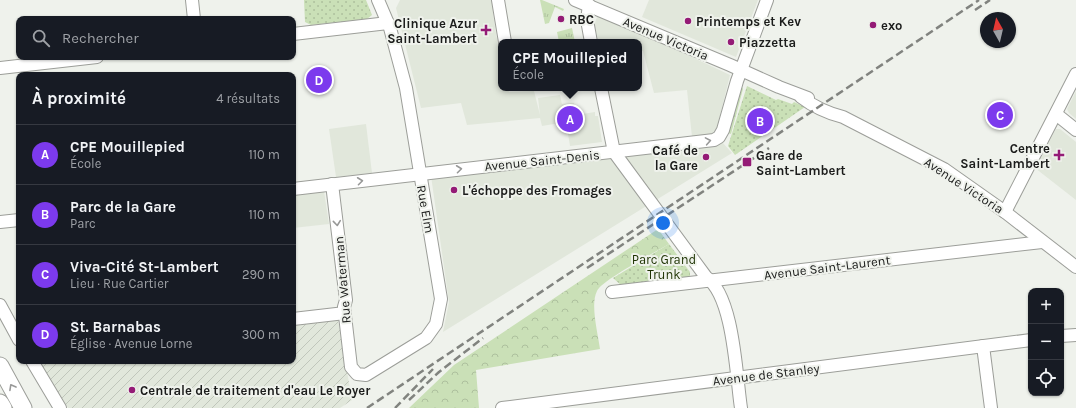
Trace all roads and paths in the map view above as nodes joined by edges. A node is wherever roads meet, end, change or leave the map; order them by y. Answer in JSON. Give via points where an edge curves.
{"nodes":[{"id":1,"x":192,"y":0,"type":"edge"},
{"id":2,"x":378,"y":0,"type":"edge"},
{"id":3,"x":498,"y":0,"type":"edge"},
{"id":4,"x":575,"y":0,"type":"edge"},
{"id":5,"x":767,"y":0,"type":"edge"},
{"id":6,"x":589,"y":5,"type":"junction"},
{"id":7,"x":194,"y":16,"type":"edge"},
{"id":8,"x":388,"y":23,"type":"junction"},
{"id":9,"x":296,"y":34,"type":"edge"},
{"id":10,"x":504,"y":39,"type":"edge"},
{"id":11,"x":591,"y":39,"type":"edge"},
{"id":12,"x":71,"y":60,"type":"edge"},
{"id":13,"x":0,"y":68,"type":"edge"},
{"id":14,"x":741,"y":70,"type":"junction"},
{"id":15,"x":1076,"y":74,"type":"edge"},
{"id":16,"x":602,"y":91,"type":"edge"},
{"id":17,"x":1056,"y":114,"type":"junction"},
{"id":18,"x":1076,"y":130,"type":"edge"},
{"id":19,"x":614,"y":152,"type":"junction"},
{"id":20,"x":420,"y":174,"type":"junction"},
{"id":21,"x":332,"y":184,"type":"junction"},
{"id":22,"x":296,"y":189,"type":"edge"},
{"id":23,"x":1005,"y":212,"type":"junction"},
{"id":24,"x":16,"y":220,"type":"edge"},
{"id":25,"x":0,"y":222,"type":"edge"},
{"id":26,"x":1042,"y":242,"type":"junction"},
{"id":27,"x":1076,"y":267,"type":"edge"},
{"id":28,"x":711,"y":280,"type":"junction"},
{"id":29,"x":612,"y":292,"type":"dead end"},
{"id":30,"x":0,"y":305,"type":"edge"},
{"id":31,"x":345,"y":313,"type":"junction"},
{"id":32,"x":296,"y":320,"type":"edge"},
{"id":33,"x":16,"y":334,"type":"edge"},
{"id":34,"x":1076,"y":335,"type":"edge"},
{"id":35,"x":1064,"y":336,"type":"edge"},
{"id":36,"x":1028,"y":340,"type":"edge"},
{"id":37,"x":983,"y":346,"type":"junction"},
{"id":38,"x":34,"y":364,"type":"edge"},
{"id":39,"x":0,"y":366,"type":"edge"},
{"id":40,"x":357,"y":374,"type":"joint"},
{"id":41,"x":737,"y":378,"type":"junction"},
{"id":42,"x":0,"y":403,"type":"edge"},
{"id":43,"x":3,"y":408,"type":"edge"},
{"id":44,"x":23,"y":408,"type":"edge"},
{"id":45,"x":60,"y":408,"type":"edge"},
{"id":46,"x":502,"y":408,"type":"edge"},
{"id":47,"x":740,"y":408,"type":"edge"},
{"id":48,"x":991,"y":408,"type":"edge"}],
"edges":[{"from":1,"to":7,"type":"street"},
{"from":2,"to":8,"type":"street","name":"Rue Elm"},
{"from":3,"to":10,"type":"street"},
{"from":4,"to":6,"type":"street","name":"Avenue Victoria"},
{"from":5,"to":14,"type":"street"},
{"from":6,"to":11,"type":"street","via":[[587,20]]},
{"from":6,"to":14,"type":"street","name":"Avenue Victoria"},
{"from":8,"to":9,"type":"street"},
{"from":8,"to":20,"type":"street","name":"Rue Elm","via":[[406,88]]},
{"from":12,"to":13,"type":"street"},
{"from":19,"to":14,"type":"street","name":"Avenue Saint-Denis","one_way":true,"via":[[717,139],[723,130]]},
{"from":14,"to":23,"type":"street","name":"Avenue Victoria","via":[[801,96],[810,104],[843,117],[944,169]]},
{"from":15,"to":17,"type":"street"},
{"from":16,"to":19,"type":"street"},
{"from":17,"to":18,"type":"street"},
{"from":17,"to":23,"type":"street"},
{"from":20,"to":19,"type":"street","name":"Avenue Saint-Denis","one_way":true},
{"from":19,"to":28,"type":"street","via":[[666,225]]},
{"from":21,"to":20,"type":"street","name":"Avenue Saint-Denis","one_way":true},
{"from":20,"to":40,"type":"street","name":"Rue Elm","via":[[441,299],[436,324],[426,338],[407,352],[374,372],[366,375]]},
{"from":21,"to":22,"type":"street","name":"Avenue Saint-Denis"},
{"from":21,"to":31,"type":"street","name":"Rue Waterman","one_way":true,"via":[[346,300]]},
{"from":23,"to":26,"type":"street","name":"Avenue Victoria"},
{"from":24,"to":25,"type":"street"},
{"from":26,"to":27,"type":"street","name":"Avenue Victoria"},
{"from":26,"to":28,"type":"street","name":"Avenue Saint-Laurent"},
{"from":28,"to":29,"type":"street","name":"Avenue Saint-Laurent"},
{"from":28,"to":41,"type":"street","via":[[723,298],[730,321]]},
{"from":30,"to":33,"type":"street"},
{"from":31,"to":32,"type":"street"},
{"from":31,"to":40,"type":"street","name":"Rue Waterman","via":[[351,367]]},
{"from":34,"to":35,"type":"street"},
{"from":36,"to":37,"type":"street","name":"Avenue de Stanley"},
{"from":37,"to":41,"type":"street","name":"Avenue de Stanley"},
{"from":37,"to":48,"type":"street"},
{"from":38,"to":45,"type":"street"},
{"from":44,"to":39,"type":"highway","one_way":true},
{"from":41,"to":46,"type":"street","name":"Avenue de Stanley"},
{"from":41,"to":47,"type":"street"},
{"from":42,"to":43,"type":"highway"}]}
